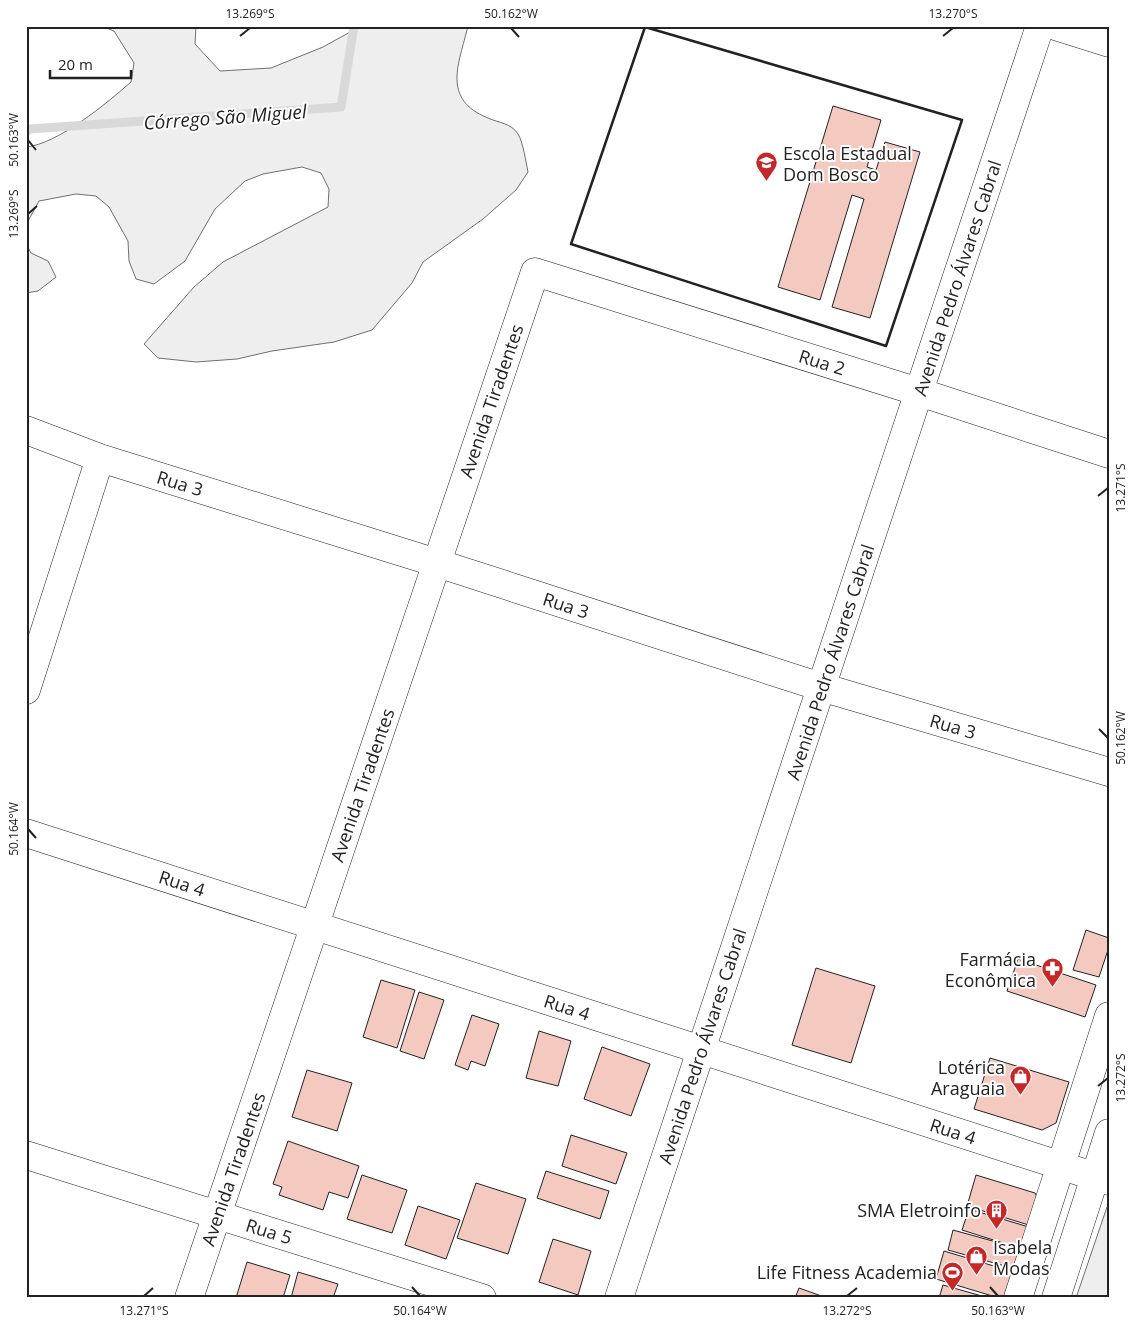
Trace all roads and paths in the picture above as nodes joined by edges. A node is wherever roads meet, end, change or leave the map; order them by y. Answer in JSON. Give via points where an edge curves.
{"nodes":[{"id":1,"x":1040,"y":26,"type":"edge"},
{"id":2,"x":1055,"y":26,"type":"edge"},
{"id":3,"x":1109,"y":43,"type":"edge"},
{"id":4,"x":535,"y":272,"type":"joint"},
{"id":5,"x":919,"y":392,"type":"junction"},
{"id":6,"x":26,"y":430,"type":"edge"},
{"id":7,"x":1109,"y":454,"type":"edge"},
{"id":8,"x":100,"y":458,"type":"junction"},
{"id":9,"x":437,"y":563,"type":"junction"},
{"id":10,"x":821,"y":688,"type":"junction"},
{"id":11,"x":26,"y":690,"type":"edge"},
{"id":12,"x":1109,"y":772,"type":"edge"},
{"id":13,"x":26,"y":833,"type":"edge"},
{"id":14,"x":314,"y":926,"type":"junction"},
{"id":15,"x":1109,"y":1016,"type":"edge"},
{"id":16,"x":701,"y":1050,"type":"junction"},
{"id":17,"x":1109,"y":1133,"type":"edge"},
{"id":18,"x":26,"y":1155,"type":"edge"},
{"id":19,"x":1061,"y":1166,"type":"junction"},
{"id":20,"x":1102,"y":1178,"type":"edge"},
{"id":21,"x":217,"y":1215,"type":"junction"},
{"id":22,"x":189,"y":1298,"type":"edge"},
{"id":23,"x":482,"y":1298,"type":"edge"},
{"id":24,"x":619,"y":1298,"type":"edge"},
{"id":25,"x":1018,"y":1298,"type":"edge"},
{"id":26,"x":1056,"y":1298,"type":"edge"}],
"edges":[{"from":1,"to":5,"type":"street","name":"Avenida Pedro Álvares Cabral"},
{"from":2,"to":3,"type":"street"},
{"from":4,"to":5,"type":"street","name":"Rua 2"},
{"from":4,"to":9,"type":"street","name":"Avenida Tiradentes"},
{"from":5,"to":7,"type":"street","name":"Rua 2"},
{"from":5,"to":10,"type":"street","name":"Avenida Pedro Álvares Cabral"},
{"from":6,"to":8,"type":"street","name":"Rua 3"},
{"from":8,"to":9,"type":"street","name":"Rua 3"},
{"from":8,"to":11,"type":"street"},
{"from":9,"to":10,"type":"street","name":"Rua 3"},
{"from":9,"to":14,"type":"street","name":"Avenida Tiradentes"},
{"from":10,"to":12,"type":"street","name":"Rua 3"},
{"from":10,"to":16,"type":"street","name":"Avenida Pedro Álvares Cabral"},
{"from":13,"to":14,"type":"street","name":"Rua 4"},
{"from":14,"to":16,"type":"street","name":"Rua 4"},
{"from":14,"to":21,"type":"street","name":"Avenida Tiradentes"},
{"from":15,"to":19,"type":"street"},
{"from":16,"to":19,"type":"street","name":"Rua 4"},
{"from":16,"to":24,"type":"street","name":"Avenida Pedro Álvares Cabral"},
{"from":17,"to":20,"type":"street"},
{"from":18,"to":21,"type":"street","name":"Rua 5"},
{"from":19,"to":20,"type":"street","name":"Rua 4"},
{"from":19,"to":25,"type":"street"},
{"from":20,"to":26,"type":"street"},
{"from":21,"to":22,"type":"street","name":"Avenida Tiradentes"},
{"from":21,"to":23,"type":"street","name":"Rua 5"}]}
